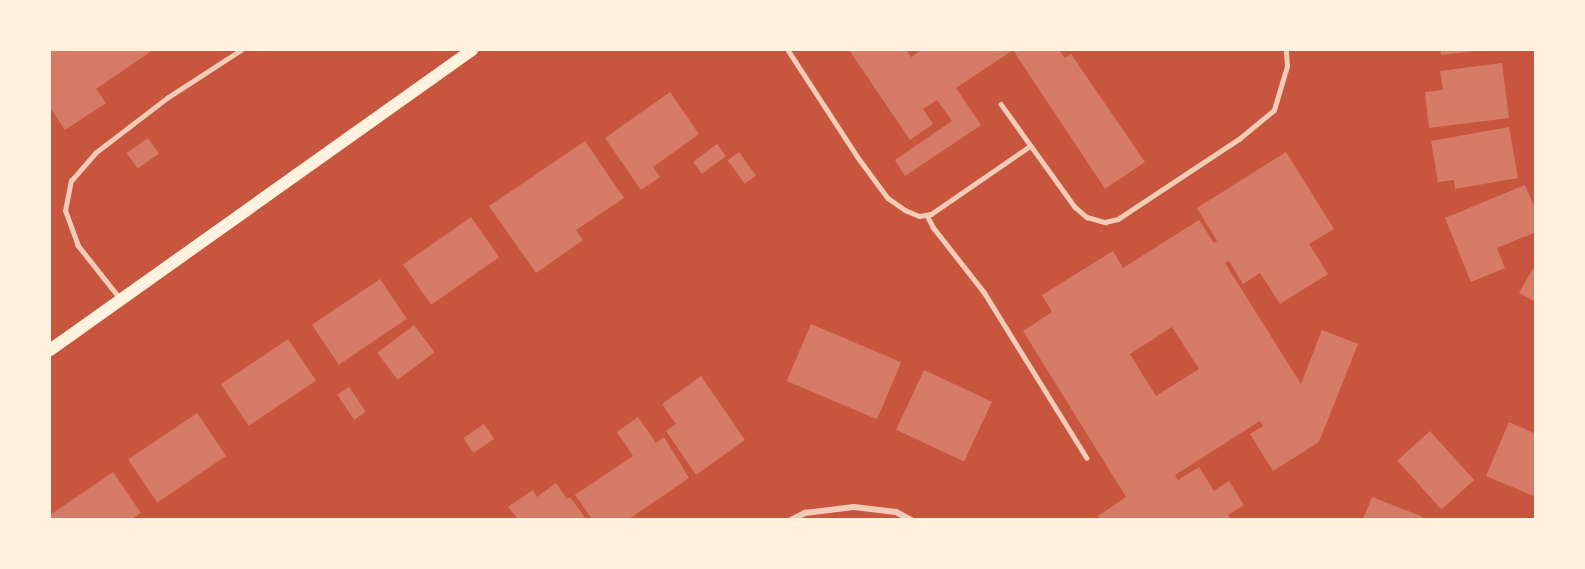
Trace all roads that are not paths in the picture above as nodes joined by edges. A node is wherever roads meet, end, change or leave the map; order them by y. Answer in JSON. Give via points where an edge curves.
{"nodes":[{"id":1,"x":241,"y":50,"type":"edge"},
{"id":2,"x":472,"y":50,"type":"edge"},
{"id":3,"x":788,"y":50,"type":"edge"},
{"id":4,"x":1286,"y":50,"type":"edge"},
{"id":5,"x":1001,"y":105,"type":"dead end"},
{"id":6,"x":1030,"y":146,"type":"junction"},
{"id":7,"x":927,"y":215,"type":"junction"},
{"id":8,"x":120,"y":300,"type":"junction"},
{"id":9,"x":50,"y":350,"type":"edge"},
{"id":10,"x":1087,"y":458,"type":"dead end"},
{"id":11,"x":791,"y":519,"type":"edge"},
{"id":12,"x":911,"y":519,"type":"edge"}],
"edges":[{"from":1,"to":8,"type":"lane","via":[[167,98],[95,153],[72,181],[65,211],[78,246]]},
{"from":2,"to":8,"type":"main road"},
{"from":3,"to":7,"type":"lane","via":[[888,198],[905,210]]},
{"from":4,"to":6,"type":"lane","via":[[1287,66],[1274,110],[1239,139],[1118,219],[1105,222],[1087,217],[1075,207]]},
{"from":5,"to":6,"type":"lane"},
{"from":6,"to":7,"type":"lane"},
{"from":7,"to":10,"type":"lane","via":[[984,292]]},
{"from":8,"to":9,"type":"main road"},
{"from":11,"to":12,"type":"street","via":[[805,513],[854,507],[896,512]]}]}
